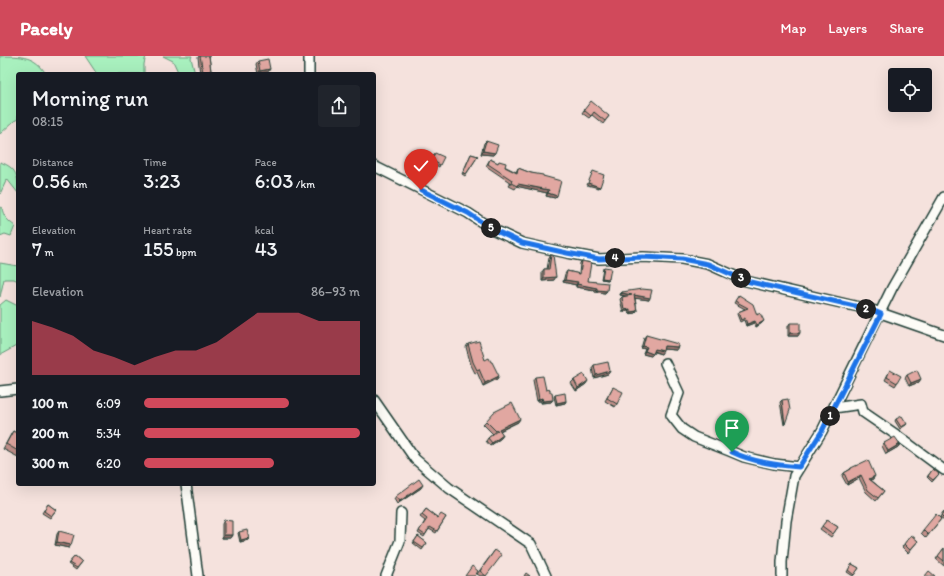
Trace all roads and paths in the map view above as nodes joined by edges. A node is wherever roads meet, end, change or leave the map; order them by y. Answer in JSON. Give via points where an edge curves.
{"nodes":[{"id":1,"x":309,"y":56,"type":"edge"},
{"id":2,"x":309,"y":72,"type":"edge"},
{"id":3,"x":376,"y":167,"type":"edge"},
{"id":4,"x":944,"y":196,"type":"edge"},
{"id":5,"x":881,"y":314,"type":"junction"},
{"id":6,"x":944,"y":335,"type":"edge"},
{"id":7,"x":665,"y":363,"type":"dead end"},
{"id":8,"x":16,"y":389,"type":"edge"},
{"id":9,"x":0,"y":391,"type":"edge"},
{"id":10,"x":376,"y":403,"type":"edge"},
{"id":11,"x":834,"y":408,"type":"junction"},
{"id":12,"x":799,"y":467,"type":"junction"},
{"id":13,"x":944,"y":470,"type":"edge"},
{"id":14,"x":186,"y":486,"type":"edge"},
{"id":15,"x":401,"y":513,"type":"dead end"},
{"id":16,"x":198,"y":576,"type":"edge"},
{"id":17,"x":386,"y":576,"type":"edge"},
{"id":18,"x":546,"y":576,"type":"edge"},
{"id":19,"x":782,"y":576,"type":"edge"}],
"edges":[{"from":1,"to":2,"type":"street"},
{"from":3,"to":5,"type":"street","via":[[522,243],[599,259],[643,257],[682,259],[708,264],[746,281],[865,308]]},
{"from":4,"to":5,"type":"street","via":[[892,288]]},
{"from":5,"to":6,"type":"street"},
{"from":5,"to":11,"type":"street"},
{"from":7,"to":12,"type":"street","via":[[679,393],[671,415],[682,429],[694,437],[744,457]]},
{"from":8,"to":9,"type":"street"},
{"from":10,"to":18,"type":"street","via":[[415,459],[449,488],[531,544]]},
{"from":11,"to":12,"type":"street"},
{"from":11,"to":13,"type":"street","via":[[861,404],[863,412]]},
{"from":12,"to":19,"type":"street","via":[[794,476],[786,521]]},
{"from":14,"to":16,"type":"street"},
{"from":15,"to":17,"type":"street","via":[[400,542]]}]}
